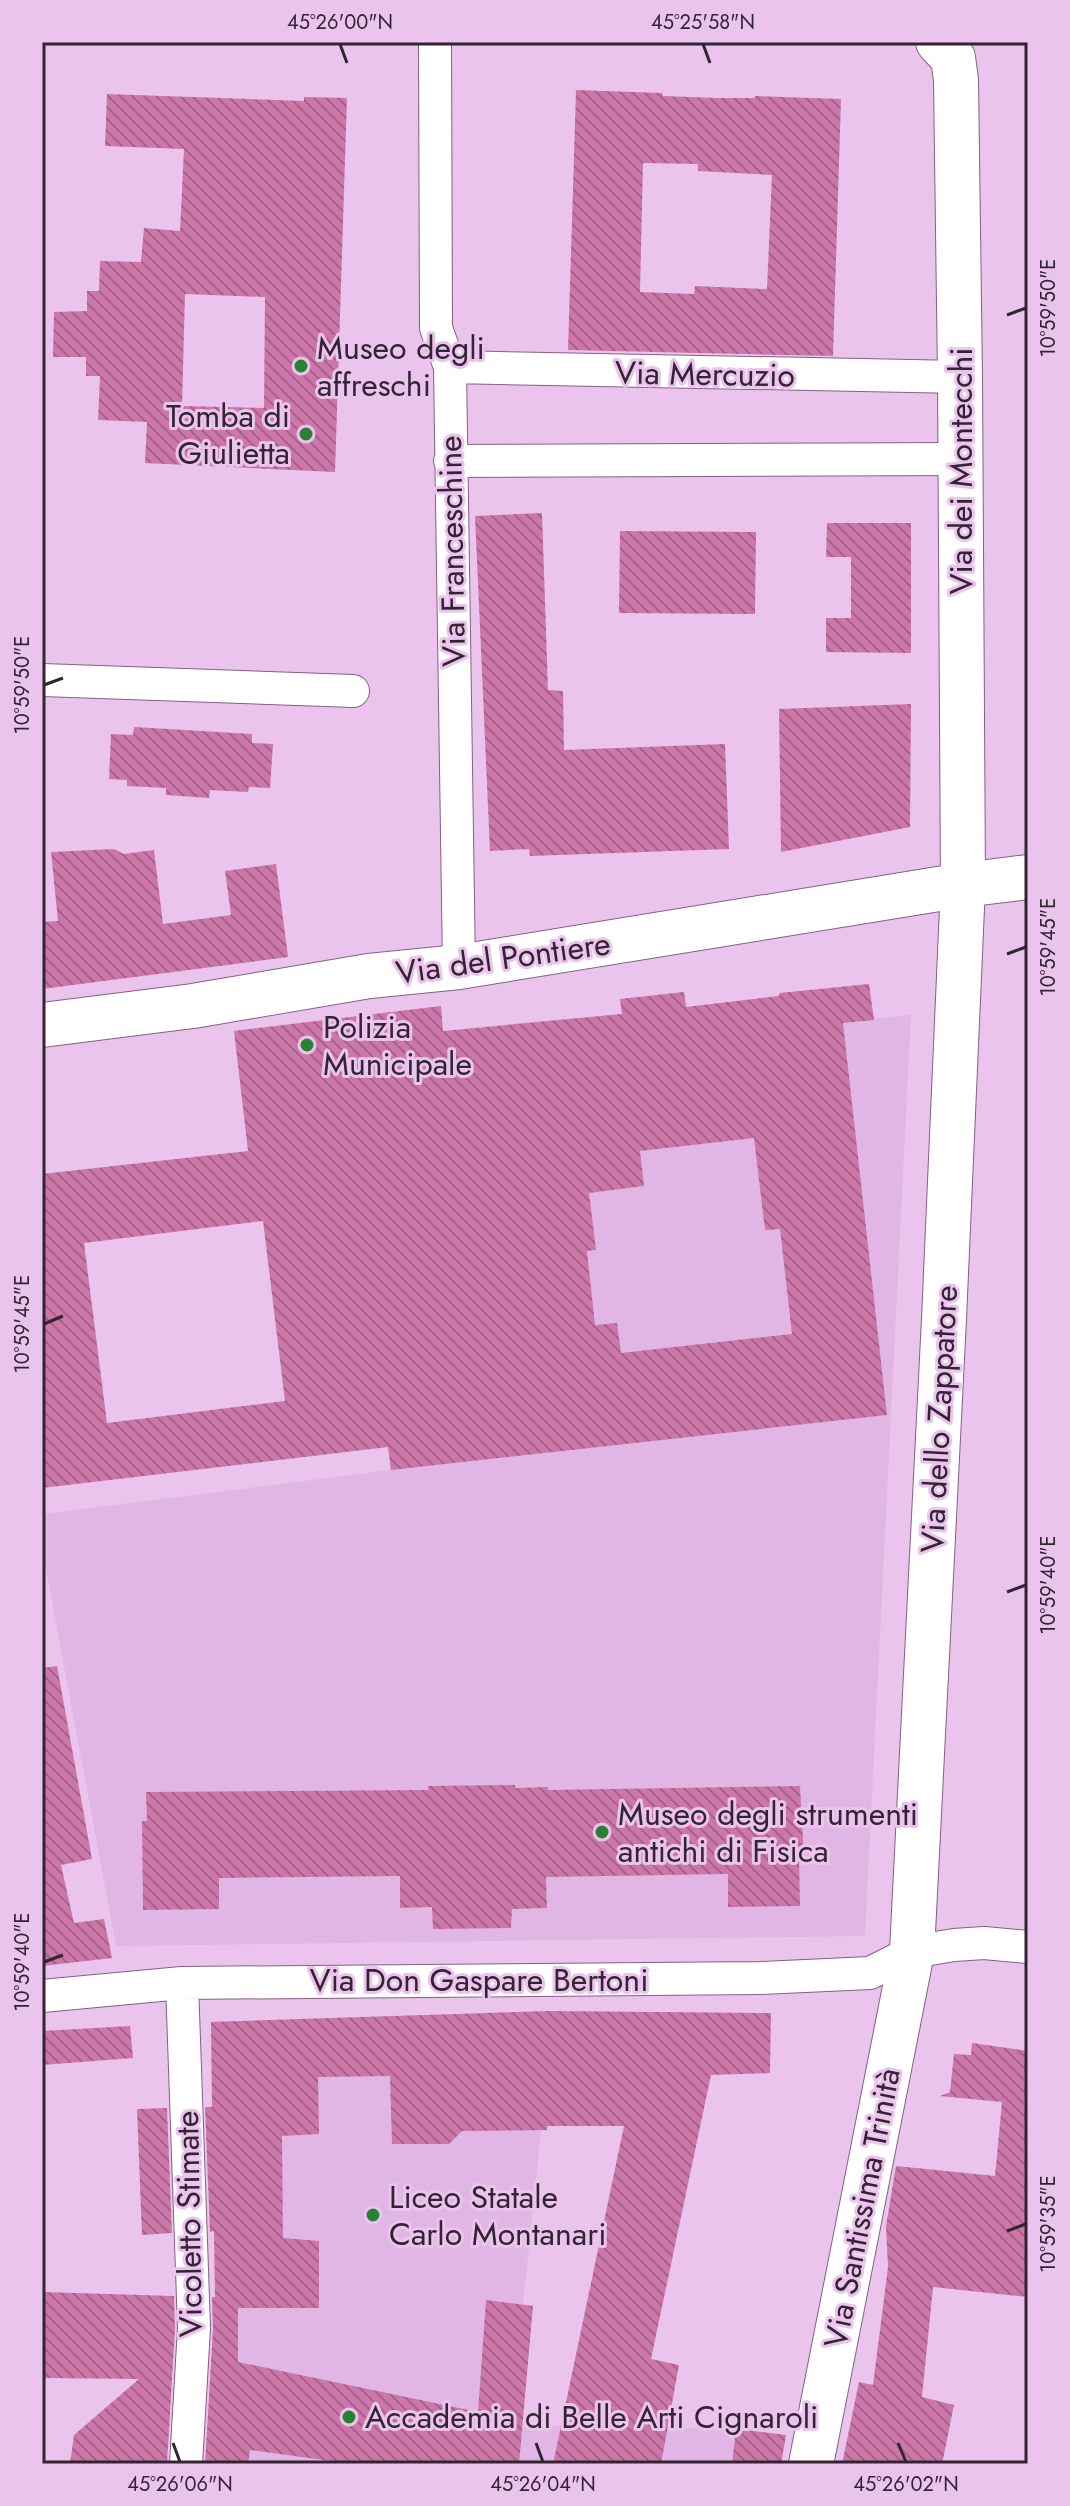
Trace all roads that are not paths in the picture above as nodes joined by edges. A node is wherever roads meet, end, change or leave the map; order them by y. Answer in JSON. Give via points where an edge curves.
{"nodes":[{"id":1,"x":435,"y":42,"type":"edge"},
{"id":2,"x":953,"y":47,"type":"edge"},
{"id":3,"x":450,"y":367,"type":"junction"},
{"id":4,"x":960,"y":377,"type":"junction"},
{"id":5,"x":961,"y":459,"type":"junction"},
{"id":6,"x":450,"y":461,"type":"junction"},
{"id":7,"x":42,"y":680,"type":"edge"},
{"id":8,"x":353,"y":691,"type":"dead end"},
{"id":9,"x":1028,"y":877,"type":"edge"},
{"id":10,"x":963,"y":885,"type":"junction"},
{"id":11,"x":459,"y":967,"type":"junction"},
{"id":12,"x":42,"y":1025,"type":"edge"},
{"id":13,"x":1028,"y":1947,"type":"edge"},
{"id":14,"x":912,"y":1952,"type":"junction"},
{"id":15,"x":182,"y":1983,"type":"junction"},
{"id":16,"x":42,"y":1996,"type":"edge"},
{"id":17,"x":186,"y":2464,"type":"edge"},
{"id":18,"x":811,"y":2464,"type":"edge"}],
"edges":[{"from":1,"to":3,"type":"street","name":"Via Franceschine","via":[[436,328]]},
{"from":2,"to":4,"type":"street","name":"Via dei Montecchi"},
{"from":3,"to":4,"type":"street","name":"Via Mercuzio"},
{"from":3,"to":6,"type":"street","name":"Via Franceschine"},
{"from":4,"to":5,"type":"street","name":"Via dei Montecchi"},
{"from":5,"to":6,"type":"street"},
{"from":5,"to":10,"type":"street","name":"Via dei Montecchi"},
{"from":6,"to":11,"type":"street","name":"Via Franceschine"},
{"from":7,"to":8,"type":"street"},
{"from":9,"to":10,"type":"street","name":"Via del Pontiere"},
{"from":10,"to":11,"type":"street","name":"Via del Pontiere"},
{"from":10,"to":14,"type":"street","name":"Via dello Zappatore"},
{"from":11,"to":12,"type":"street","name":"Via del Pontiere"},
{"from":13,"to":14,"type":"street","name":"Via Don Gaspare Bertoni","via":[[984,1943]]},
{"from":14,"to":15,"type":"street","name":"Via Don Gaspare Bertoni","via":[[870,1973],[838,1975]]},
{"from":14,"to":18,"type":"street","name":"Via Santissima Trinità"},
{"from":15,"to":16,"type":"street","name":"Via Don Gaspare Bertoni"},
{"from":15,"to":17,"type":"street","name":"Vicoletto Stimate","via":[[194,2328]]}]}
